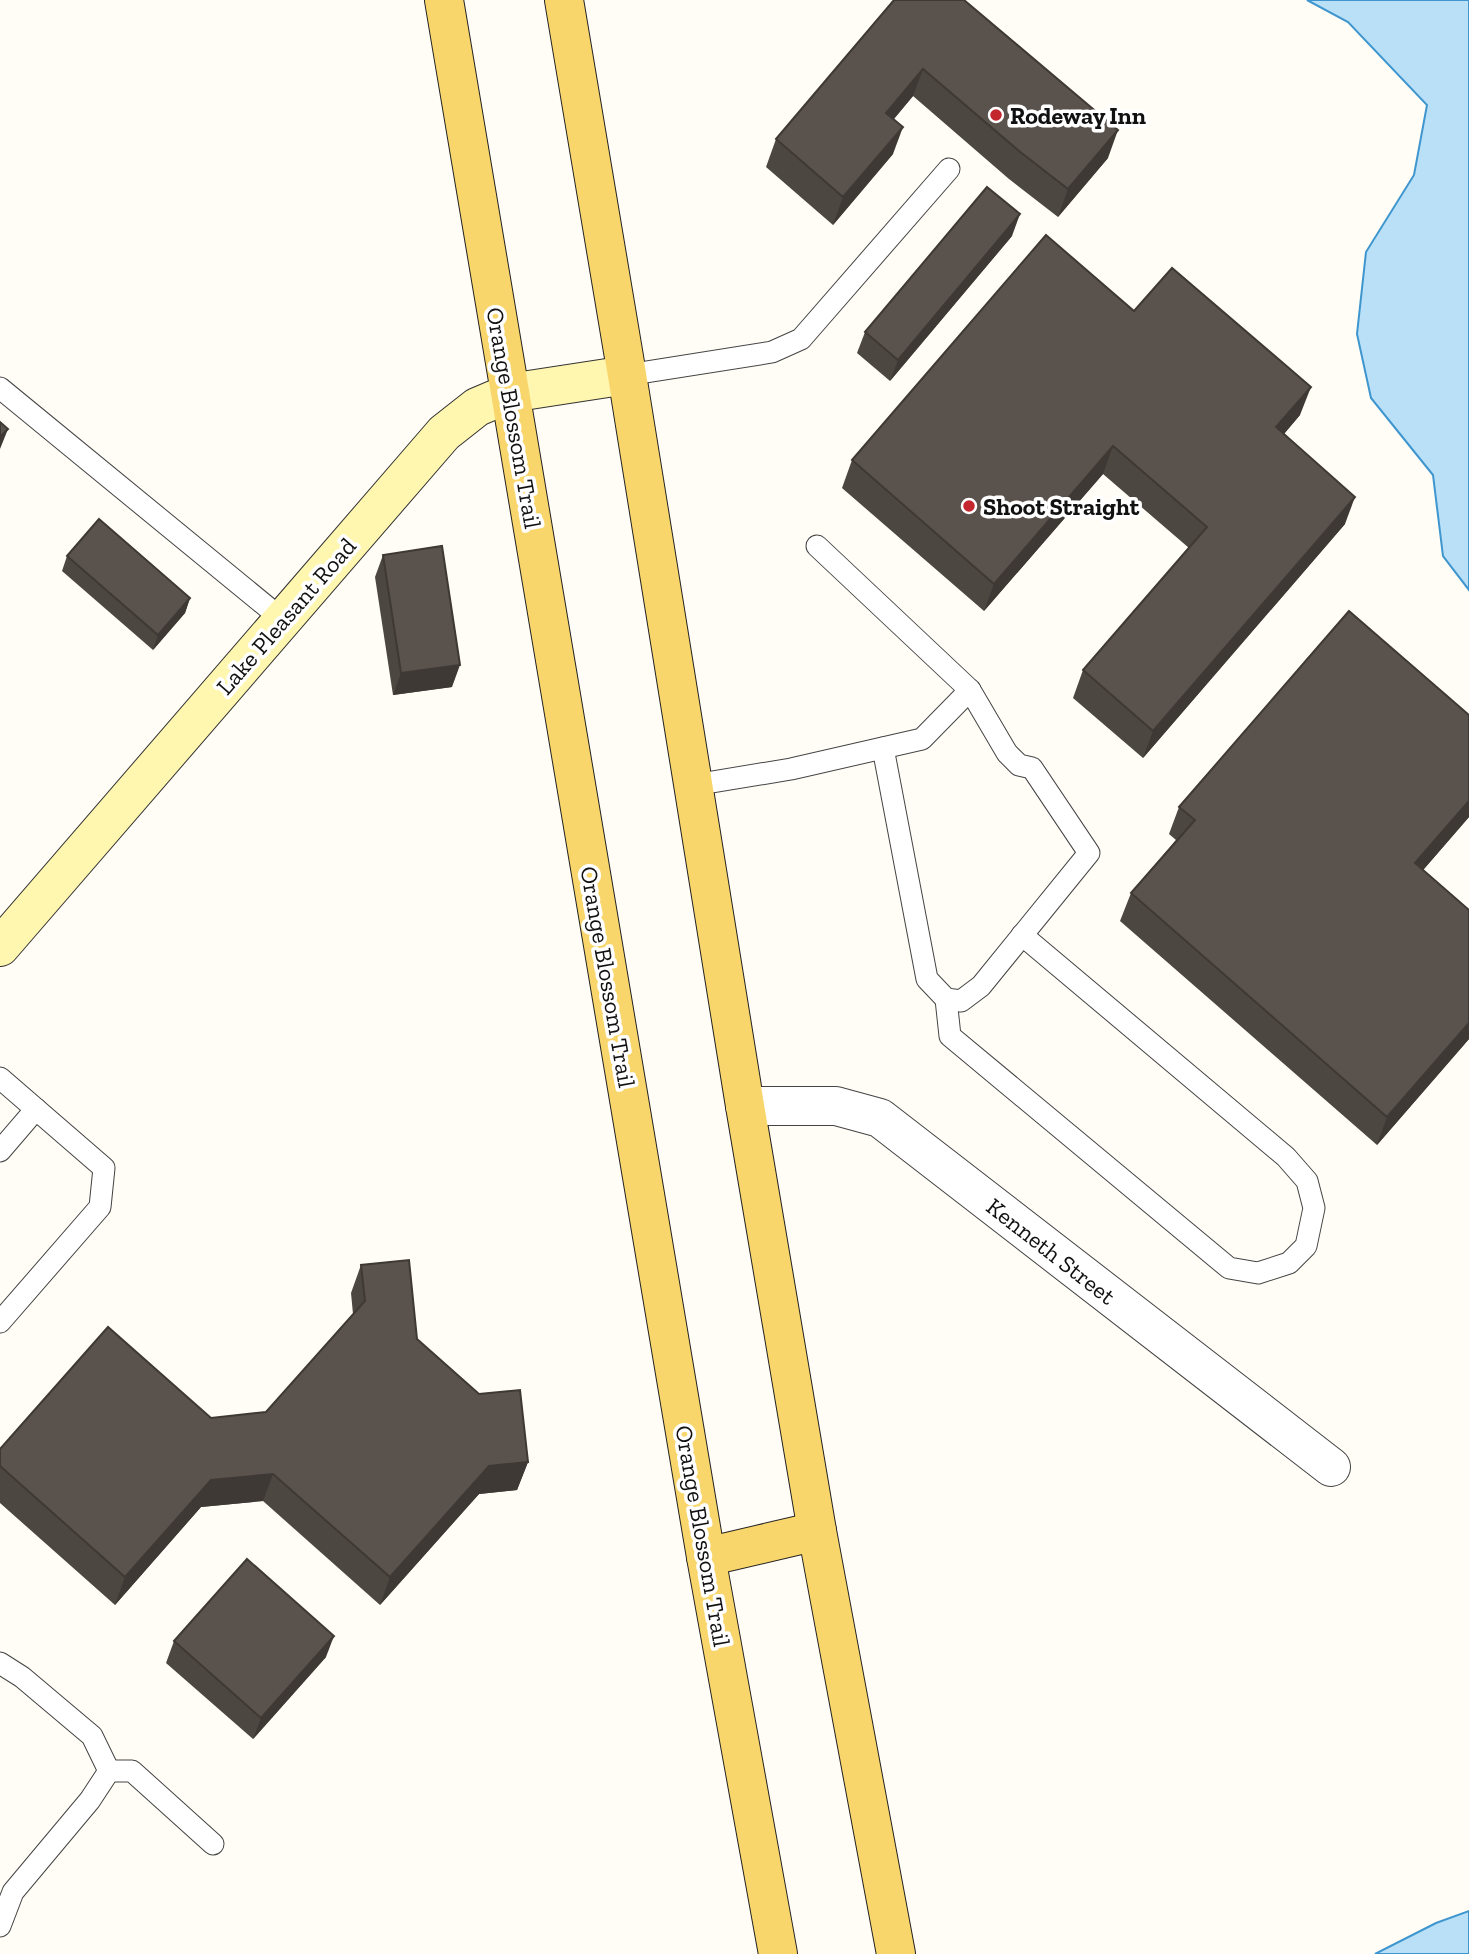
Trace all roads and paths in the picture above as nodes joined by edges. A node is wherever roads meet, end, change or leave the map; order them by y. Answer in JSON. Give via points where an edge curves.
{"nodes":[{"id":1,"x":444,"y":0,"type":"edge"},
{"id":2,"x":564,"y":0,"type":"edge"},
{"id":3,"x":949,"y":169,"type":"dead end"},
{"id":4,"x":627,"y":375,"type":"junction"},
{"id":5,"x":0,"y":388,"type":"edge"},
{"id":6,"x":510,"y":393,"type":"junction"},
{"id":7,"x":817,"y":546,"type":"dead end"},
{"id":8,"x":283,"y":620,"type":"junction"},
{"id":9,"x":970,"y":690,"type":"junction"},
{"id":10,"x":883,"y":748,"type":"junction"},
{"id":11,"x":694,"y":785,"type":"junction"},
{"id":12,"x":1023,"y":935,"type":"junction"},
{"id":13,"x":0,"y":947,"type":"edge"},
{"id":14,"x":946,"y":999,"type":"junction"},
{"id":15,"x":0,"y":1078,"type":"edge"},
{"id":16,"x":745,"y":1106,"type":"junction"},
{"id":17,"x":36,"y":1109,"type":"junction"},
{"id":18,"x":0,"y":1151,"type":"edge"},
{"id":19,"x":0,"y":1322,"type":"edge"},
{"id":20,"x":1331,"y":1467,"type":"dead end"},
{"id":21,"x":817,"y":1531,"type":"junction"},
{"id":22,"x":706,"y":1557,"type":"junction"},
{"id":23,"x":0,"y":1663,"type":"edge"},
{"id":24,"x":110,"y":1771,"type":"junction"},
{"id":25,"x":213,"y":1844,"type":"dead end"},
{"id":26,"x":0,"y":1926,"type":"edge"},
{"id":27,"x":778,"y":1954,"type":"edge"},
{"id":28,"x":896,"y":1954,"type":"edge"}],
"edges":[{"from":1,"to":6,"type":"main road","name":"Orange Blossom Trail"},
{"from":2,"to":4,"type":"main road"},
{"from":3,"to":4,"type":"lane","via":[[801,339],[772,352]]},
{"from":4,"to":6,"type":"street","name":"Lake Pleasant Road"},
{"from":4,"to":11,"type":"main road"},
{"from":5,"to":8,"type":"lane"},
{"from":6,"to":8,"type":"street","name":"Lake Pleasant Road","via":[[477,407],[444,433]]},
{"from":6,"to":22,"type":"main road","name":"Orange Blossom Trail"},
{"from":7,"to":9,"type":"lane"},
{"from":8,"to":13,"type":"street","name":"Lake Pleasant Road"},
{"from":9,"to":10,"type":"lane","via":[[922,739]]},
{"from":9,"to":12,"type":"lane","via":[[1007,753],[1019,765],[1032,768],[1089,853]]},
{"from":10,"to":11,"type":"lane"},
{"from":10,"to":14,"type":"lane","via":[[927,979]]},
{"from":11,"to":16,"type":"main road"},
{"from":12,"to":14,"type":"lane","via":[[981,986],[961,1001]]},
{"from":12,"to":14,"type":"lane","via":[[1286,1157],[1307,1181],[1314,1208],[1307,1246],[1289,1263],[1258,1273],[1229,1268],[950,1036]]},
{"from":15,"to":17,"type":"lane"},
{"from":16,"to":20,"type":"street","name":"Kenneth Street","via":[[836,1107],[880,1118]]},
{"from":16,"to":21,"type":"main road"},
{"from":17,"to":18,"type":"lane"},
{"from":17,"to":19,"type":"lane","via":[[104,1168],[100,1207]]},
{"from":21,"to":22,"type":"main road"},
{"from":21,"to":28,"type":"main road"},
{"from":22,"to":27,"type":"main road","name":"Orange Blossom Trail"},
{"from":23,"to":24,"type":"lane","via":[[92,1736]]},
{"from":24,"to":25,"type":"lane","via":[[132,1772]]},
{"from":24,"to":26,"type":"lane","via":[[13,1892]]}]}
